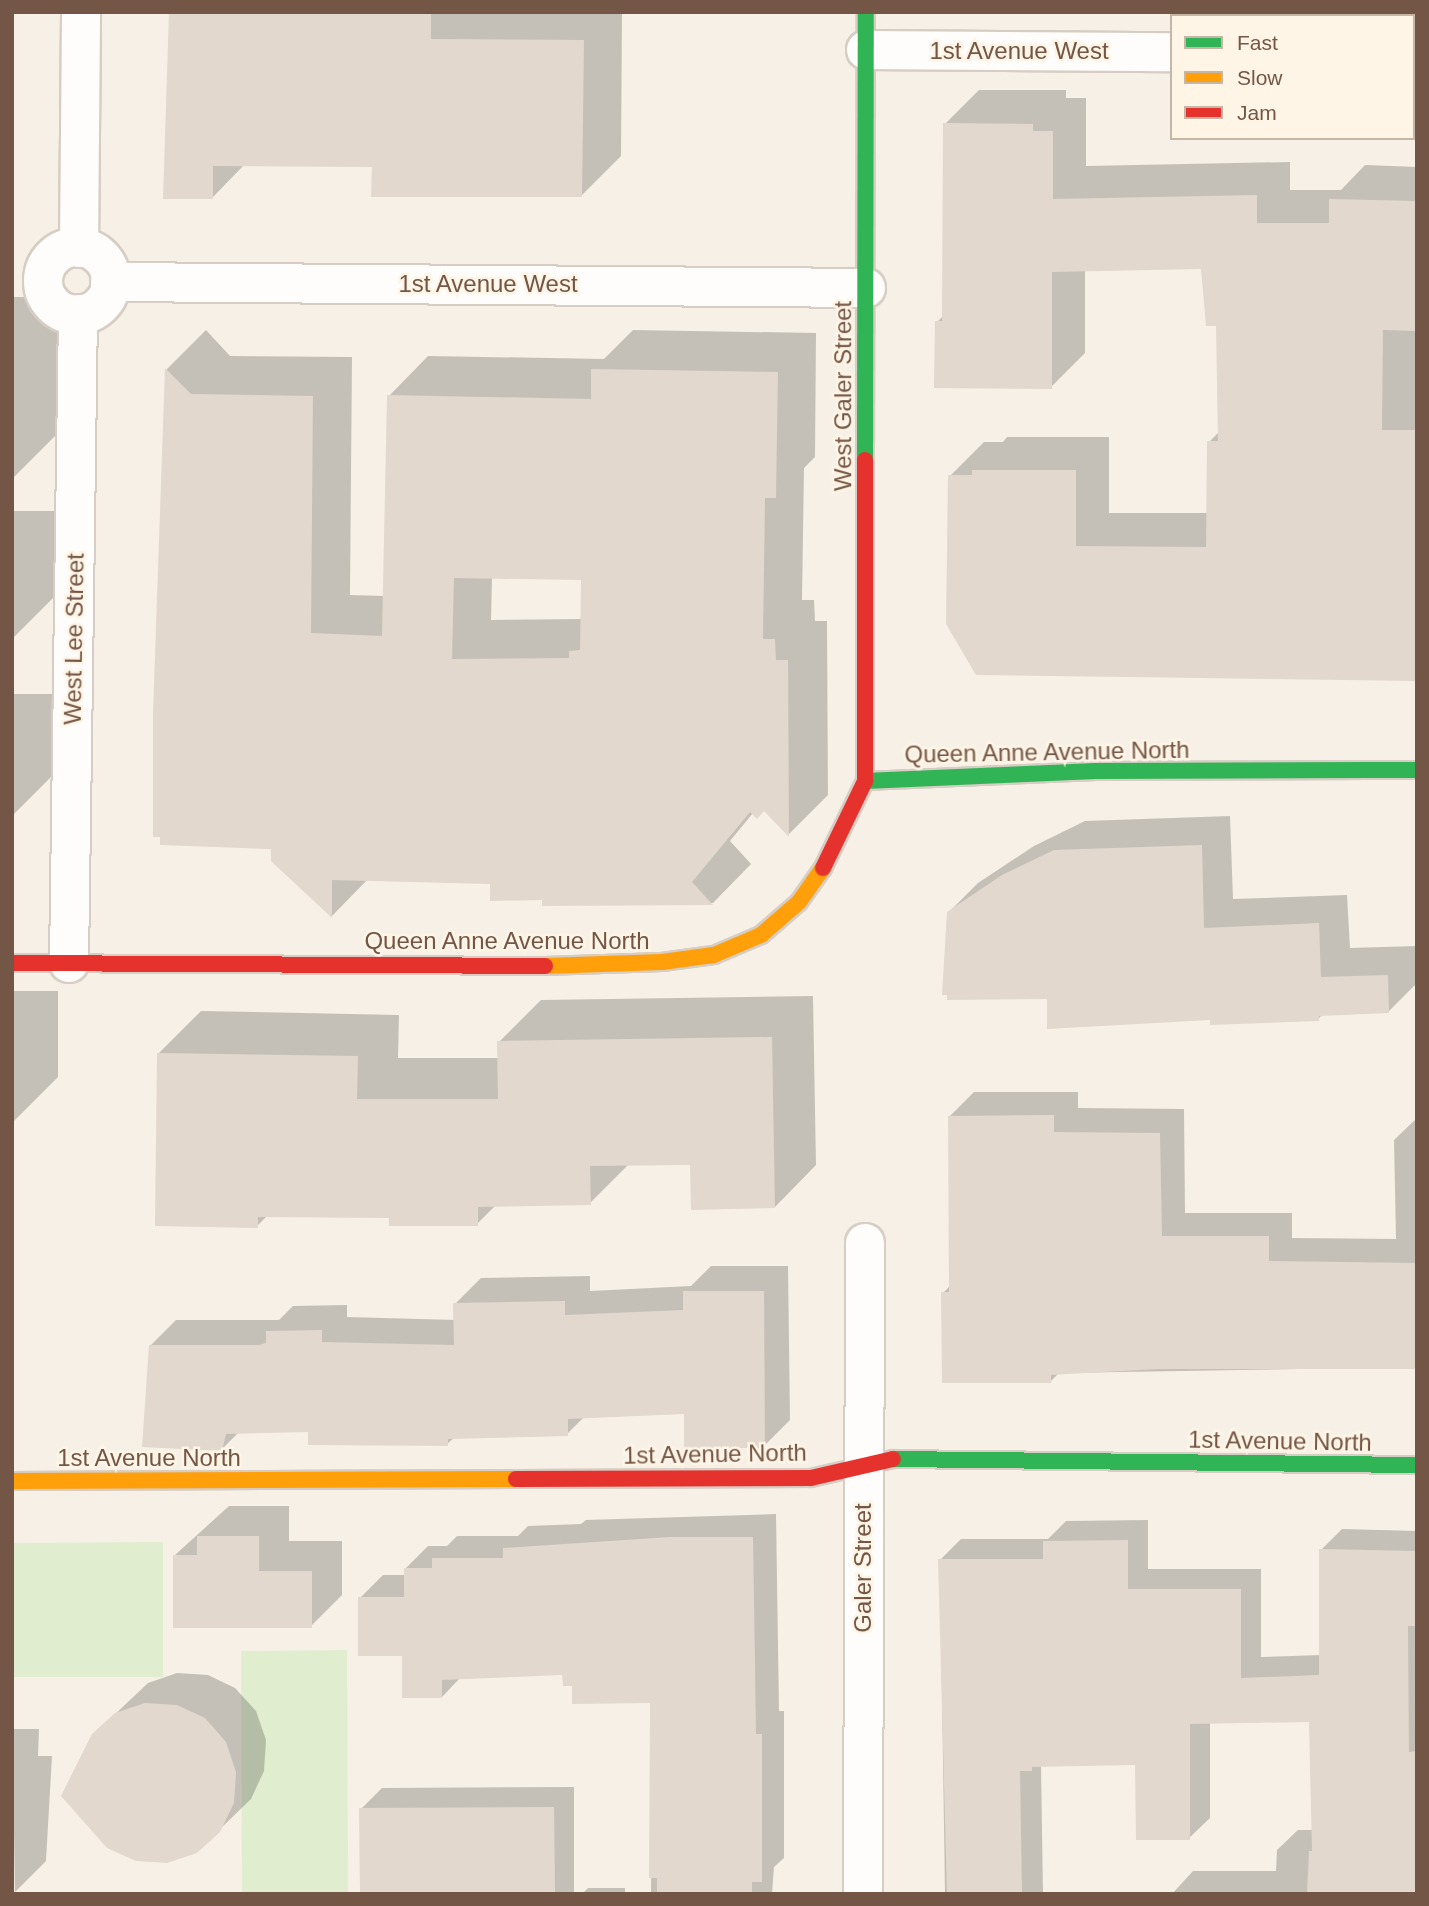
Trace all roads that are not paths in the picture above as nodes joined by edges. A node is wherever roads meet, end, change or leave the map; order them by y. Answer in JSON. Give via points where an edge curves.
{"nodes":[{"id":1,"x":81,"y":12,"type":"edge"},
{"id":2,"x":866,"y":12,"type":"edge"},
{"id":3,"x":866,"y":50,"type":"junction"},
{"id":4,"x":1170,"y":52,"type":"edge"},
{"id":5,"x":79,"y":247,"type":"junction"},
{"id":6,"x":28,"y":281,"type":"edge"},
{"id":7,"x":110,"y":282,"type":"junction"},
{"id":8,"x":866,"y":288,"type":"junction"},
{"id":9,"x":79,"y":314,"type":"junction"},
{"id":10,"x":1417,"y":770,"type":"edge"},
{"id":11,"x":865,"y":781,"type":"junction"},
{"id":12,"x":12,"y":963,"type":"edge"},
{"id":13,"x":69,"y":964,"type":"junction"},
{"id":14,"x":865,"y":1243,"type":"dead end"},
{"id":15,"x":863,"y":1465,"type":"junction"},
{"id":16,"x":1417,"y":1465,"type":"edge"},
{"id":17,"x":12,"y":1481,"type":"edge"},
{"id":18,"x":863,"y":1894,"type":"edge"}],
"edges":[{"from":1,"to":5,"type":"street"},
{"from":2,"to":3,"type":"street","name":"West Galer Street"},
{"from":3,"to":4,"type":"street","name":"1st Avenue West"},
{"from":3,"to":8,"type":"street","name":"West Galer Street"},
{"from":5,"to":6,"type":"street","via":[[54,257]]},
{"from":5,"to":7,"type":"street","via":[[101,258]]},
{"from":6,"to":9,"type":"street","via":[[53,305]]},
{"from":7,"to":8,"type":"street","name":"1st Avenue West"},
{"from":7,"to":9,"type":"street","via":[[104,301]]},
{"from":8,"to":11,"type":"street","name":"West Galer Street"},
{"from":9,"to":13,"type":"street","name":"West Lee Street"},
{"from":10,"to":11,"type":"street","name":"Queen Anne Avenue North","via":[[1096,771]]},
{"from":11,"to":13,"type":"street","name":"Queen Anne Avenue North","via":[[825,865],[799,902],[761,934],[714,954],[596,966]]},
{"from":12,"to":13,"type":"street","name":"Queen Anne Avenue North"},
{"from":14,"to":15,"type":"street","name":"Galer Street"},
{"from":15,"to":16,"type":"street","name":"1st Avenue North","via":[[907,1455]]},
{"from":15,"to":17,"type":"street","name":"1st Avenue North","via":[[811,1478]]},
{"from":15,"to":18,"type":"street","name":"Galer Street"}]}
